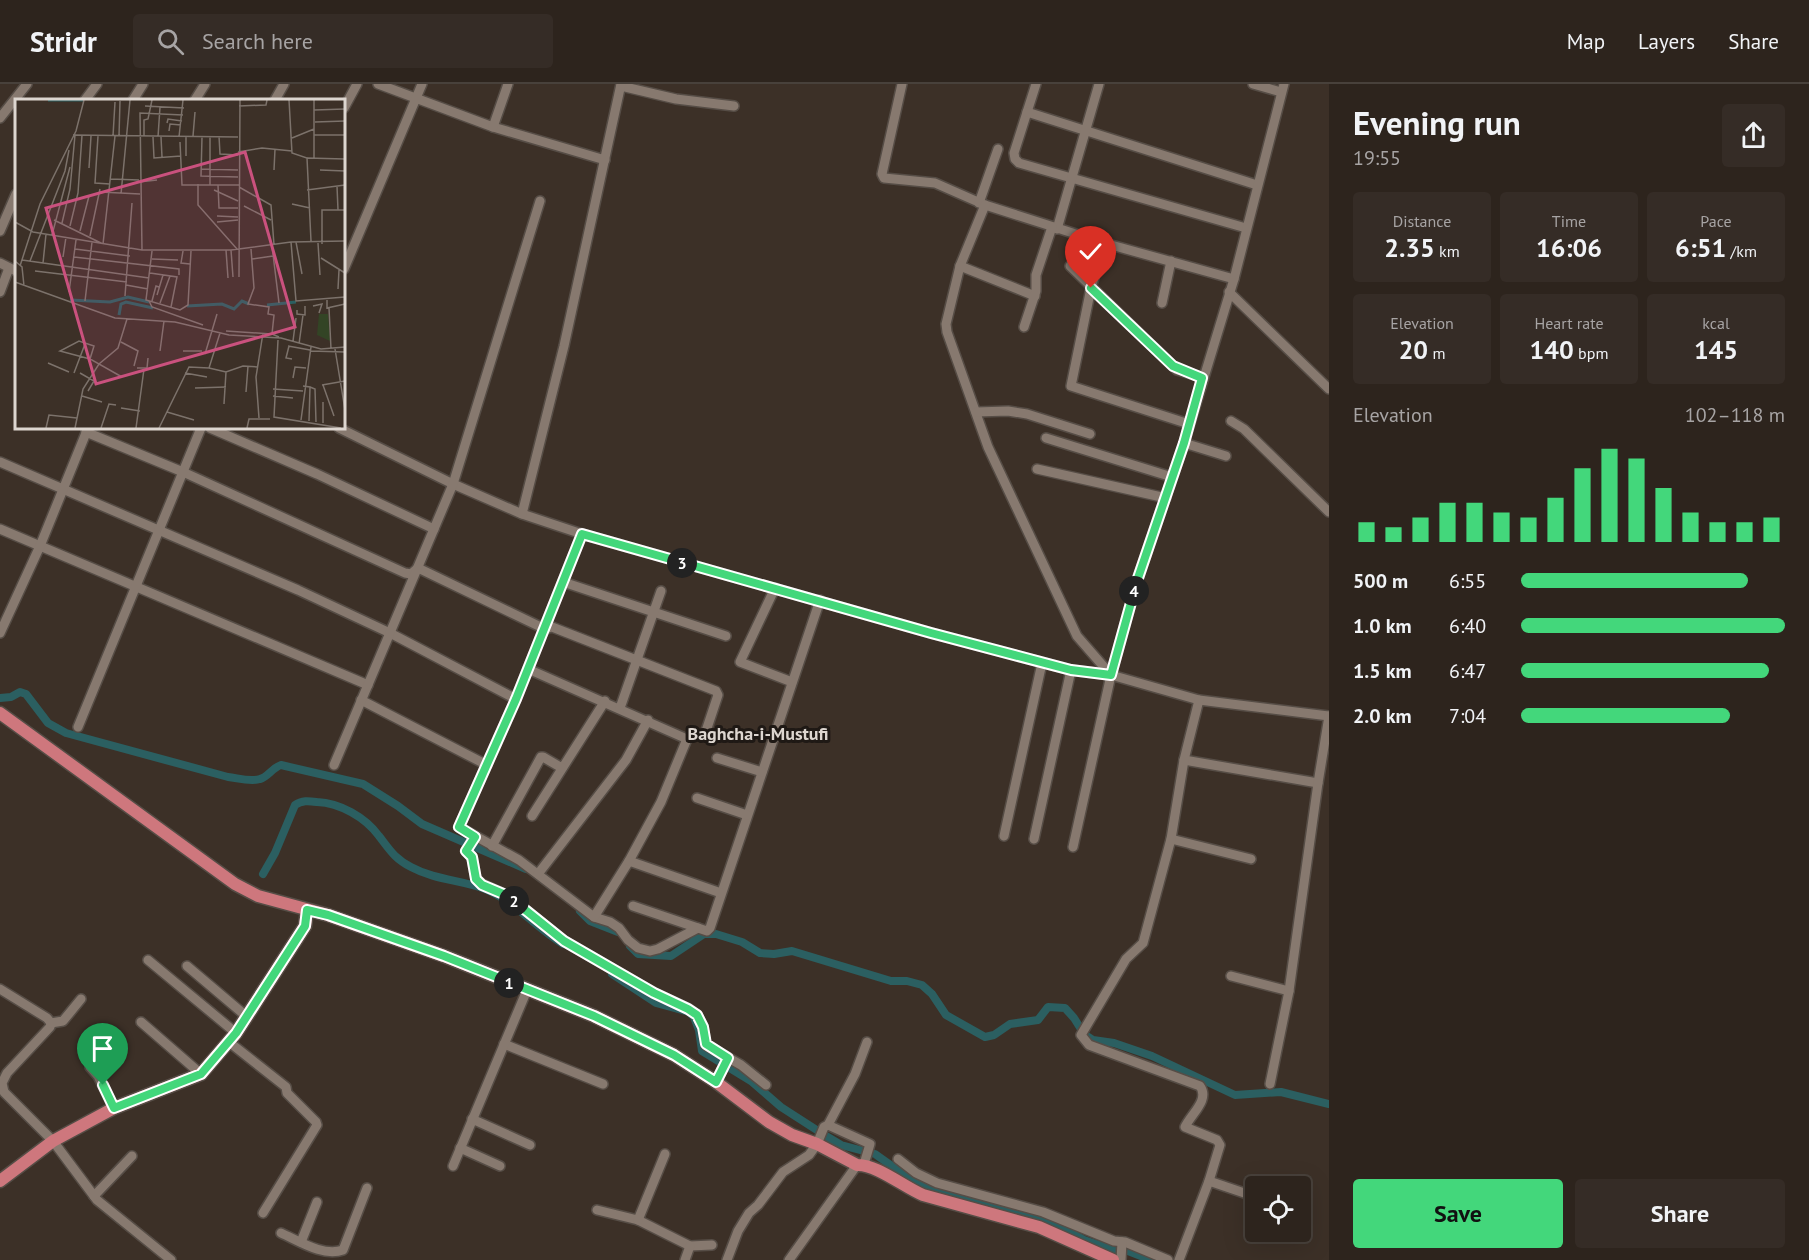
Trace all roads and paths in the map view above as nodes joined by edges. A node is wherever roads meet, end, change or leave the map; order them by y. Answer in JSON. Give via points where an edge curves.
{"nodes":[{"id":1,"x":27,"y":84,"type":"edge"},
{"id":2,"x":98,"y":84,"type":"edge"},
{"id":3,"x":143,"y":84,"type":"edge"},
{"id":4,"x":205,"y":84,"type":"edge"},
{"id":5,"x":284,"y":84,"type":"edge"},
{"id":6,"x":357,"y":84,"type":"edge"},
{"id":7,"x":378,"y":84,"type":"edge"},
{"id":8,"x":422,"y":84,"type":"edge"},
{"id":9,"x":508,"y":84,"type":"edge"},
{"id":10,"x":902,"y":84,"type":"edge"},
{"id":11,"x":1036,"y":84,"type":"edge"},
{"id":12,"x":1099,"y":84,"type":"edge"},
{"id":13,"x":1252,"y":84,"type":"edge"},
{"id":14,"x":621,"y":85,"type":"edge"},
{"id":15,"x":1283,"y":88,"type":"edge"},
{"id":16,"x":15,"y":99,"type":"edge"},
{"id":17,"x":15,"y":99,"type":"edge"},
{"id":18,"x":86,"y":99,"type":"edge"},
{"id":19,"x":134,"y":99,"type":"edge"},
{"id":20,"x":196,"y":99,"type":"edge"},
{"id":21,"x":275,"y":99,"type":"edge"},
{"id":22,"x":416,"y":99,"type":"junction"},
{"id":23,"x":345,"y":106,"type":"edge"},
{"id":24,"x":734,"y":106,"type":"dead end"},
{"id":25,"x":1027,"y":112,"type":"junction"},
{"id":26,"x":0,"y":118,"type":"edge"},
{"id":27,"x":493,"y":127,"type":"junction"},
{"id":28,"x":1086,"y":130,"type":"junction"},
{"id":29,"x":998,"y":149,"type":"dead end"},
{"id":30,"x":605,"y":160,"type":"junction"},
{"id":31,"x":1072,"y":179,"type":"junction"},
{"id":32,"x":1257,"y":185,"type":"junction"},
{"id":33,"x":15,"y":196,"type":"edge"},
{"id":34,"x":540,"y":201,"type":"dead end"},
{"id":35,"x":982,"y":204,"type":"junction"},
{"id":36,"x":1054,"y":228,"type":"junction"},
{"id":37,"x":1246,"y":228,"type":"junction"},
{"id":38,"x":0,"y":231,"type":"edge"},
{"id":39,"x":1104,"y":243,"type":"junction"},
{"id":40,"x":1171,"y":261,"type":"junction"},
{"id":41,"x":960,"y":266,"type":"junction"},
{"id":42,"x":1070,"y":266,"type":"dead end"},
{"id":43,"x":9,"y":267,"type":"edge"},
{"id":44,"x":345,"y":267,"type":"edge"},
{"id":45,"x":1234,"y":279,"type":"junction"},
{"id":46,"x":1091,"y":288,"type":"junction"},
{"id":47,"x":0,"y":292,"type":"edge"},
{"id":48,"x":1229,"y":292,"type":"junction"},
{"id":49,"x":1035,"y":296,"type":"junction"},
{"id":50,"x":1162,"y":303,"type":"dead end"},
{"id":51,"x":1024,"y":327,"type":"dead end"},
{"id":52,"x":1202,"y":378,"type":"junction"},
{"id":53,"x":1329,"y":389,"type":"edge"},
{"id":54,"x":976,"y":412,"type":"junction"},
{"id":55,"x":1231,"y":421,"type":"dead end"},
{"id":56,"x":1189,"y":424,"type":"junction"},
{"id":57,"x":201,"y":429,"type":"edge"},
{"id":58,"x":212,"y":429,"type":"edge"},
{"id":59,"x":341,"y":429,"type":"edge"},
{"id":60,"x":87,"y":430,"type":"edge"},
{"id":61,"x":1090,"y":434,"type":"dead end"},
{"id":62,"x":1046,"y":438,"type":"dead end"},
{"id":63,"x":1184,"y":443,"type":"junction"},
{"id":64,"x":1226,"y":456,"type":"dead end"},
{"id":65,"x":0,"y":462,"type":"edge"},
{"id":66,"x":1037,"y":469,"type":"dead end"},
{"id":67,"x":183,"y":472,"type":"junction"},
{"id":68,"x":1172,"y":477,"type":"junction"},
{"id":69,"x":453,"y":484,"type":"junction"},
{"id":70,"x":64,"y":490,"type":"junction"},
{"id":71,"x":1166,"y":498,"type":"junction"},
{"id":72,"x":1329,"y":512,"type":"edge"},
{"id":73,"x":522,"y":514,"type":"junction"},
{"id":74,"x":0,"y":529,"type":"edge"},
{"id":75,"x":434,"y":529,"type":"junction"},
{"id":76,"x":159,"y":530,"type":"junction"},
{"id":77,"x":582,"y":534,"type":"junction"},
{"id":78,"x":40,"y":546,"type":"junction"},
{"id":79,"x":418,"y":568,"type":"junction"},
{"id":80,"x":563,"y":582,"type":"junction"},
{"id":81,"x":136,"y":585,"type":"junction"},
{"id":82,"x":775,"y":588,"type":"junction"},
{"id":83,"x":661,"y":591,"type":"dead end"},
{"id":84,"x":820,"y":600,"type":"junction"},
{"id":85,"x":653,"y":613,"type":"junction"},
{"id":86,"x":545,"y":629,"type":"junction"},
{"id":87,"x":0,"y":633,"type":"edge"},
{"id":88,"x":390,"y":633,"type":"junction"},
{"id":89,"x":726,"y":636,"type":"dead end"},
{"id":90,"x":636,"y":660,"type":"junction"},
{"id":91,"x":1042,"y":663,"type":"junction"},
{"id":92,"x":528,"y":669,"type":"junction"},
{"id":93,"x":1071,"y":670,"type":"junction"},
{"id":94,"x":1111,"y":675,"type":"junction"},
{"id":95,"x":792,"y":682,"type":"junction"},
{"id":96,"x":368,"y":685,"type":"junction"},
{"id":97,"x":516,"y":699,"type":"junction"},
{"id":98,"x":362,"y":700,"type":"junction"},
{"id":99,"x":1199,"y":700,"type":"junction"},
{"id":100,"x":605,"y":701,"type":"junction"},
{"id":101,"x":620,"y":708,"type":"junction"},
{"id":102,"x":0,"y":713,"type":"edge"},
{"id":103,"x":1329,"y":716,"type":"edge"},
{"id":104,"x":648,"y":720,"type":"junction"},
{"id":105,"x":78,"y":727,"type":"dead end"},
{"id":106,"x":706,"y":731,"type":"dead end"},
{"id":107,"x":717,"y":758,"type":"dead end"},
{"id":108,"x":1184,"y":760,"type":"junction"},
{"id":109,"x":334,"y":765,"type":"dead end"},
{"id":110,"x":487,"y":765,"type":"junction"},
{"id":111,"x":562,"y":768,"type":"junction"},
{"id":112,"x":762,"y":772,"type":"junction"},
{"id":113,"x":1317,"y":783,"type":"junction"},
{"id":114,"x":698,"y":798,"type":"dead end"},
{"id":115,"x":747,"y":814,"type":"junction"},
{"id":116,"x":532,"y":816,"type":"dead end"},
{"id":117,"x":475,"y":837,"type":"junction"},
{"id":118,"x":1004,"y":837,"type":"dead end"},
{"id":119,"x":1034,"y":839,"type":"dead end"},
{"id":120,"x":1172,"y":839,"type":"junction"},
{"id":121,"x":492,"y":846,"type":"junction"},
{"id":122,"x":1073,"y":847,"type":"dead end"},
{"id":123,"x":1251,"y":859,"type":"dead end"},
{"id":124,"x":629,"y":861,"type":"junction"},
{"id":125,"x":538,"y":874,"type":"junction"},
{"id":126,"x":721,"y":893,"type":"junction"},
{"id":127,"x":633,"y":906,"type":"dead end"},
{"id":128,"x":307,"y":910,"type":"junction"},
{"id":129,"x":594,"y":917,"type":"junction"},
{"id":130,"x":698,"y":928,"type":"junction"},
{"id":131,"x":148,"y":960,"type":"dead end"},
{"id":132,"x":188,"y":966,"type":"dead end"},
{"id":133,"x":1231,"y":976,"type":"dead end"},
{"id":134,"x":527,"y":990,"type":"junction"},
{"id":135,"x":1289,"y":991,"type":"junction"},
{"id":136,"x":1,"y":992,"type":"edge"},
{"id":137,"x":81,"y":999,"type":"dead end"},
{"id":138,"x":246,"y":1016,"type":"junction"},
{"id":139,"x":141,"y":1022,"type":"dead end"},
{"id":140,"x":51,"y":1023,"type":"junction"},
{"id":141,"x":232,"y":1037,"type":"junction"},
{"id":142,"x":867,"y":1042,"type":"dead end"},
{"id":143,"x":504,"y":1044,"type":"junction"},
{"id":144,"x":728,"y":1058,"type":"junction"},
{"id":145,"x":90,"y":1067,"type":"dead end"},
{"id":146,"x":201,"y":1074,"type":"junction"},
{"id":147,"x":719,"y":1077,"type":"junction"},
{"id":148,"x":603,"y":1084,"type":"dead end"},
{"id":149,"x":1270,"y":1084,"type":"dead end"},
{"id":150,"x":766,"y":1085,"type":"dead end"},
{"id":151,"x":2,"y":1094,"type":"edge"},
{"id":152,"x":114,"y":1108,"type":"junction"},
{"id":153,"x":472,"y":1119,"type":"junction"},
{"id":154,"x":826,"y":1126,"type":"junction"},
{"id":155,"x":53,"y":1141,"type":"junction"},
{"id":156,"x":818,"y":1141,"type":"junction"},
{"id":157,"x":530,"y":1145,"type":"dead end"},
{"id":158,"x":460,"y":1148,"type":"junction"},
{"id":159,"x":666,"y":1154,"type":"dead end"},
{"id":160,"x":132,"y":1156,"type":"dead end"},
{"id":161,"x":898,"y":1159,"type":"dead end"},
{"id":162,"x":862,"y":1163,"type":"junction"},
{"id":163,"x":453,"y":1166,"type":"dead end"},
{"id":164,"x":500,"y":1166,"type":"dead end"},
{"id":165,"x":0,"y":1181,"type":"edge"},
{"id":166,"x":1209,"y":1181,"type":"junction"},
{"id":167,"x":368,"y":1188,"type":"dead end"},
{"id":168,"x":1245,"y":1193,"type":"edge"},
{"id":169,"x":94,"y":1196,"type":"junction"},
{"id":170,"x":317,"y":1202,"type":"dead end"},
{"id":171,"x":597,"y":1210,"type":"dead end"},
{"id":172,"x":262,"y":1213,"type":"dead end"},
{"id":173,"x":638,"y":1220,"type":"junction"},
{"id":174,"x":1041,"y":1220,"type":"junction"},
{"id":175,"x":281,"y":1233,"type":"dead end"},
{"id":176,"x":301,"y":1242,"type":"junction"},
{"id":177,"x":1122,"y":1244,"type":"junction"},
{"id":178,"x":712,"y":1245,"type":"dead end"},
{"id":179,"x":690,"y":1246,"type":"junction"},
{"id":180,"x":319,"y":1255,"type":"edge"},
{"id":181,"x":1119,"y":1259,"type":"edge"},
{"id":182,"x":171,"y":1260,"type":"edge"},
{"id":183,"x":685,"y":1260,"type":"edge"},
{"id":184,"x":727,"y":1260,"type":"edge"},
{"id":185,"x":789,"y":1260,"type":"edge"},
{"id":186,"x":1168,"y":1260,"type":"edge"},
{"id":187,"x":1179,"y":1260,"type":"edge"}],
"edges":[{"from":1,"to":16,"type":"street"},
{"from":2,"to":18,"type":"street"},
{"from":3,"to":19,"type":"street"},
{"from":4,"to":20,"type":"street"},
{"from":5,"to":21,"type":"street"},
{"from":6,"to":23,"type":"street"},
{"from":7,"to":22,"type":"street"},
{"from":8,"to":22,"type":"street"},
{"from":9,"to":27,"type":"street"},
{"from":10,"to":35,"type":"street","via":[[881,177],[935,183]]},
{"from":11,"to":25,"type":"street"},
{"from":12,"to":28,"type":"street"},
{"from":13,"to":15,"type":"street"},
{"from":14,"to":24,"type":"street","via":[[676,99]]},
{"from":14,"to":30,"type":"street"},
{"from":15,"to":32,"type":"street"},
{"from":17,"to":26,"type":"street"},
{"from":22,"to":27,"type":"street"},
{"from":22,"to":44,"type":"street"},
{"from":25,"to":28,"type":"street"},
{"from":25,"to":31,"type":"street","via":[[1015,159]]},
{"from":27,"to":30,"type":"street"},
{"from":28,"to":31,"type":"street"},
{"from":28,"to":32,"type":"street"},
{"from":29,"to":35,"type":"street"},
{"from":30,"to":73,"type":"street"},
{"from":31,"to":36,"type":"street"},
{"from":31,"to":37,"type":"street"},
{"from":32,"to":37,"type":"street"},
{"from":33,"to":38,"type":"street"},
{"from":34,"to":69,"type":"street"},
{"from":35,"to":36,"type":"street"},
{"from":35,"to":41,"type":"street"},
{"from":36,"to":39,"type":"street"},
{"from":36,"to":49,"type":"street","via":[[1036,275]]},
{"from":37,"to":45,"type":"street"},
{"from":39,"to":40,"type":"street"},
{"from":39,"to":46,"type":"street"},
{"from":40,"to":45,"type":"street"},
{"from":40,"to":50,"type":"street"},
{"from":41,"to":49,"type":"street"},
{"from":41,"to":54,"type":"street","via":[[946,324]]},
{"from":42,"to":46,"type":"street"},
{"from":43,"to":47,"type":"street"},
{"from":45,"to":48,"type":"street"},
{"from":46,"to":52,"type":"street","via":[[1173,366]]},
{"from":46,"to":56,"type":"street","via":[[1071,386]]},
{"from":48,"to":52,"type":"street"},
{"from":48,"to":53,"type":"street"},
{"from":49,"to":51,"type":"street"},
{"from":52,"to":56,"type":"street"},
{"from":54,"to":61,"type":"street","via":[[1028,414]]},
{"from":54,"to":94,"type":"street","via":[[988,447],[1077,636]]},
{"from":55,"to":72,"type":"street"},
{"from":56,"to":63,"type":"street"},
{"from":57,"to":67,"type":"street"},
{"from":58,"to":75,"type":"street"},
{"from":59,"to":69,"type":"street"},
{"from":60,"to":67,"type":"street"},
{"from":60,"to":70,"type":"street"},
{"from":62,"to":68,"type":"street"},
{"from":63,"to":64,"type":"street"},
{"from":63,"to":68,"type":"street"},
{"from":65,"to":70,"type":"street"},
{"from":66,"to":71,"type":"street"},
{"from":67,"to":76,"type":"street"},
{"from":67,"to":79,"type":"street","via":[[405,573],[411,574]]},
{"from":68,"to":71,"type":"street"},
{"from":69,"to":73,"type":"street"},
{"from":69,"to":75,"type":"street"},
{"from":70,"to":76,"type":"street"},
{"from":70,"to":78,"type":"street"},
{"from":71,"to":94,"type":"street","via":[[1137,581]]},
{"from":73,"to":77,"type":"street"},
{"from":74,"to":78,"type":"street"},
{"from":75,"to":79,"type":"street"},
{"from":76,"to":81,"type":"street"},
{"from":76,"to":88,"type":"street"},
{"from":77,"to":80,"type":"street"},
{"from":77,"to":82,"type":"street"},
{"from":78,"to":81,"type":"street"},
{"from":78,"to":87,"type":"street"},
{"from":79,"to":86,"type":"street"},
{"from":79,"to":88,"type":"street"},
{"from":80,"to":85,"type":"street"},
{"from":80,"to":86,"type":"street"},
{"from":81,"to":96,"type":"street"},
{"from":81,"to":105,"type":"street"},
{"from":82,"to":84,"type":"street"},
{"from":82,"to":95,"type":"street","via":[[740,662]]},
{"from":83,"to":85,"type":"street"},
{"from":84,"to":91,"type":"street"},
{"from":84,"to":95,"type":"street"},
{"from":85,"to":89,"type":"street"},
{"from":85,"to":90,"type":"street"},
{"from":86,"to":90,"type":"street","via":[[552,627]]},
{"from":86,"to":92,"type":"street"},
{"from":88,"to":96,"type":"street"},
{"from":88,"to":97,"type":"street"},
{"from":90,"to":101,"type":"street"},
{"from":90,"to":106,"type":"street","via":[[718,693]]},
{"from":91,"to":93,"type":"street"},
{"from":91,"to":118,"type":"street"},
{"from":92,"to":97,"type":"street"},
{"from":92,"to":100,"type":"street"},
{"from":93,"to":94,"type":"street"},
{"from":93,"to":119,"type":"street"},
{"from":94,"to":99,"type":"street"},
{"from":94,"to":122,"type":"street"},
{"from":95,"to":112,"type":"street"},
{"from":96,"to":98,"type":"street"},
{"from":97,"to":110,"type":"street"},
{"from":98,"to":109,"type":"street"},
{"from":98,"to":110,"type":"street"},
{"from":99,"to":103,"type":"street"},
{"from":99,"to":108,"type":"street"},
{"from":100,"to":101,"type":"street"},
{"from":100,"to":111,"type":"street"},
{"from":101,"to":104,"type":"street"},
{"from":102,"to":128,"type":"main road","via":[[235,884],[258,896]]},
{"from":103,"to":113,"type":"street"},
{"from":104,"to":124,"type":"street","via":[[687,739],[661,802]]},
{"from":104,"to":125,"type":"street","via":[[626,760]]},
{"from":107,"to":112,"type":"street"},
{"from":108,"to":113,"type":"street"},
{"from":108,"to":120,"type":"street"},
{"from":110,"to":117,"type":"street","via":[[459,827]]},
{"from":111,"to":116,"type":"street"},
{"from":111,"to":121,"type":"street","via":[[541,757]]},
{"from":112,"to":115,"type":"street"},
{"from":113,"to":135,"type":"street"},
{"from":114,"to":115,"type":"street"},
{"from":115,"to":126,"type":"street"},
{"from":117,"to":121,"type":"street"},
{"from":117,"to":144,"type":"street","via":[[466,851],[482,885],[508,896],[564,941],[697,1015],[706,1044]]},
{"from":120,"to":123,"type":"street"},
{"from":120,"to":166,"type":"street","via":[[1143,943],[1126,959],[1081,1035],[1089,1045],[1203,1089],[1203,1098],[1185,1127],[1220,1142]]},
{"from":121,"to":125,"type":"street"},
{"from":124,"to":126,"type":"street"},
{"from":124,"to":129,"type":"street"},
{"from":125,"to":129,"type":"street"},
{"from":126,"to":130,"type":"street","via":[[709,930]]},
{"from":127,"to":130,"type":"street"},
{"from":128,"to":134,"type":"main road","via":[[444,956]]},
{"from":128,"to":138,"type":"main road","via":[[305,926]]},
{"from":129,"to":130,"type":"street","via":[[610,922],[633,944],[650,951],[670,945]]},
{"from":131,"to":141,"type":"street"},
{"from":132,"to":138,"type":"street"},
{"from":133,"to":135,"type":"street"},
{"from":134,"to":143,"type":"street"},
{"from":134,"to":147,"type":"main road","via":[[594,1016]]},
{"from":135,"to":149,"type":"street"},
{"from":136,"to":140,"type":"street"},
{"from":137,"to":140,"type":"street","via":[[63,1022]]},
{"from":138,"to":141,"type":"main road"},
{"from":139,"to":146,"type":"street"},
{"from":140,"to":151,"type":"street","via":[[7,1073]]},
{"from":141,"to":146,"type":"main road"},
{"from":141,"to":172,"type":"street","via":[[286,1087],[287,1093],[316,1122]]},
{"from":142,"to":154,"type":"street","via":[[855,1074]]},
{"from":143,"to":148,"type":"street"},
{"from":143,"to":153,"type":"street"},
{"from":144,"to":147,"type":"street"},
{"from":144,"to":150,"type":"street"},
{"from":145,"to":152,"type":"street"},
{"from":146,"to":152,"type":"main road"},
{"from":147,"to":156,"type":"main road","via":[[769,1122],[792,1135]]},
{"from":151,"to":155,"type":"street"},
{"from":152,"to":155,"type":"main road"},
{"from":153,"to":157,"type":"street"},
{"from":153,"to":158,"type":"street"},
{"from":154,"to":156,"type":"street"},
{"from":154,"to":162,"type":"street","via":[[870,1144]]},
{"from":155,"to":165,"type":"main road"},
{"from":155,"to":169,"type":"street"},
{"from":156,"to":162,"type":"main road"},
{"from":156,"to":184,"type":"street","via":[[809,1155],[783,1172],[749,1213]]},
{"from":158,"to":163,"type":"street"},
{"from":158,"to":164,"type":"street"},
{"from":159,"to":173,"type":"street"},
{"from":160,"to":169,"type":"street"},
{"from":161,"to":174,"type":"street","via":[[937,1183]]},
{"from":162,"to":174,"type":"main road","via":[[923,1195]]},
{"from":162,"to":185,"type":"street"},
{"from":166,"to":168,"type":"street"},
{"from":166,"to":187,"type":"street"},
{"from":167,"to":180,"type":"street","via":[[343,1250]]},
{"from":169,"to":182,"type":"street"},
{"from":170,"to":176,"type":"street"},
{"from":171,"to":173,"type":"street"},
{"from":173,"to":179,"type":"street"},
{"from":174,"to":177,"type":"street"},
{"from":174,"to":181,"type":"main road"},
{"from":175,"to":176,"type":"street"},
{"from":176,"to":180,"type":"street"},
{"from":177,"to":181,"type":"street"},
{"from":177,"to":186,"type":"street"},
{"from":178,"to":179,"type":"street"},
{"from":179,"to":183,"type":"street"}]}
